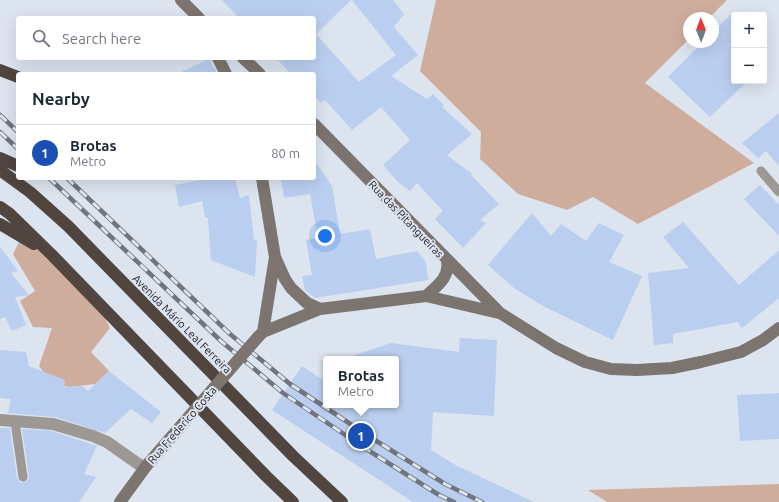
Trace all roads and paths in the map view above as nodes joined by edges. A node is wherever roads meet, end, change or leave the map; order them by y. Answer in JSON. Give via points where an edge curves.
{"nodes":[{"id":1,"x":181,"y":0,"type":"edge"},
{"id":2,"x":197,"y":16,"type":"edge"},
{"id":3,"x":219,"y":60,"type":"edge"},
{"id":4,"x":245,"y":60,"type":"edge"},
{"id":5,"x":0,"y":70,"type":"edge"},
{"id":6,"x":225,"y":72,"type":"edge"},
{"id":7,"x":258,"y":72,"type":"edge"},
{"id":8,"x":16,"y":76,"type":"edge"},
{"id":9,"x":316,"y":126,"type":"edge"},
{"id":10,"x":0,"y":158,"type":"edge"},
{"id":11,"x":16,"y":165,"type":"edge"},
{"id":12,"x":0,"y":170,"type":"edge"},
{"id":13,"x":761,"y":171,"type":"dead end"},
{"id":14,"x":262,"y":180,"type":"edge"},
{"id":15,"x":779,"y":192,"type":"edge"},
{"id":16,"x":0,"y":206,"type":"edge"},
{"id":17,"x":0,"y":224,"type":"edge"},
{"id":18,"x":52,"y":255,"type":"junction"},
{"id":19,"x":274,"y":257,"type":"junction"},
{"id":20,"x":447,"y":261,"type":"junction"},
{"id":21,"x":426,"y":296,"type":"junction"},
{"id":22,"x":320,"y":308,"type":"junction"},
{"id":23,"x":500,"y":313,"type":"junction"},
{"id":24,"x":779,"y":328,"type":"edge"},
{"id":25,"x":260,"y":334,"type":"junction"},
{"id":26,"x":0,"y":420,"type":"edge"},
{"id":27,"x":16,"y":422,"type":"junction"},
{"id":28,"x":146,"y":467,"type":"junction"},
{"id":29,"x":23,"y":477,"type":"dead end"},
{"id":30,"x":120,"y":502,"type":"edge"},
{"id":31,"x":294,"y":502,"type":"edge"},
{"id":32,"x":342,"y":502,"type":"edge"}],
"edges":[{"from":1,"to":2,"type":"main road"},
{"from":3,"to":6,"type":"main road"},
{"from":4,"to":7,"type":"main road"},
{"from":5,"to":8,"type":"highway"},
{"from":9,"to":20,"type":"main road","name":"Rua das Pitangueiras"},
{"from":10,"to":11,"type":"highway"},
{"from":12,"to":32,"type":"highway","name":"Avenida Mário Leal Ferreira","via":[[30,192],[68,226]]},
{"from":13,"to":15,"type":"lane"},
{"from":14,"to":19,"type":"main road"},
{"from":16,"to":18,"type":"highway"},
{"from":17,"to":18,"type":"highway"},
{"from":18,"to":31,"type":"highway"},
{"from":19,"to":22,"type":"main road","via":[[291,288],[307,303]]},
{"from":19,"to":25,"type":"main road"},
{"from":20,"to":21,"type":"main road","via":[[446,275]]},
{"from":20,"to":23,"type":"main road","name":"Rua das Pitangueiras"},
{"from":21,"to":22,"type":"main road","name":"Rua das Pitangueiras"},
{"from":21,"to":23,"type":"main road","name":"Rua das Pitangueiras"},
{"from":22,"to":25,"type":"main road","name":"Rua Frederico Costa"},
{"from":23,"to":24,"type":"main road","name":"Rua das Pitangueiras","via":[[556,348],[585,362],[611,369],[672,368],[701,362],[741,352]]},
{"from":25,"to":28,"type":"main road","name":"Rua Frederico Costa","bridge":true},
{"from":26,"to":27,"type":"street"},
{"from":27,"to":28,"type":"street","via":[[52,424],[93,436]]},
{"from":27,"to":29,"type":"lane"},
{"from":28,"to":30,"type":"main road","name":"Rua Frederico Costa"}]}
